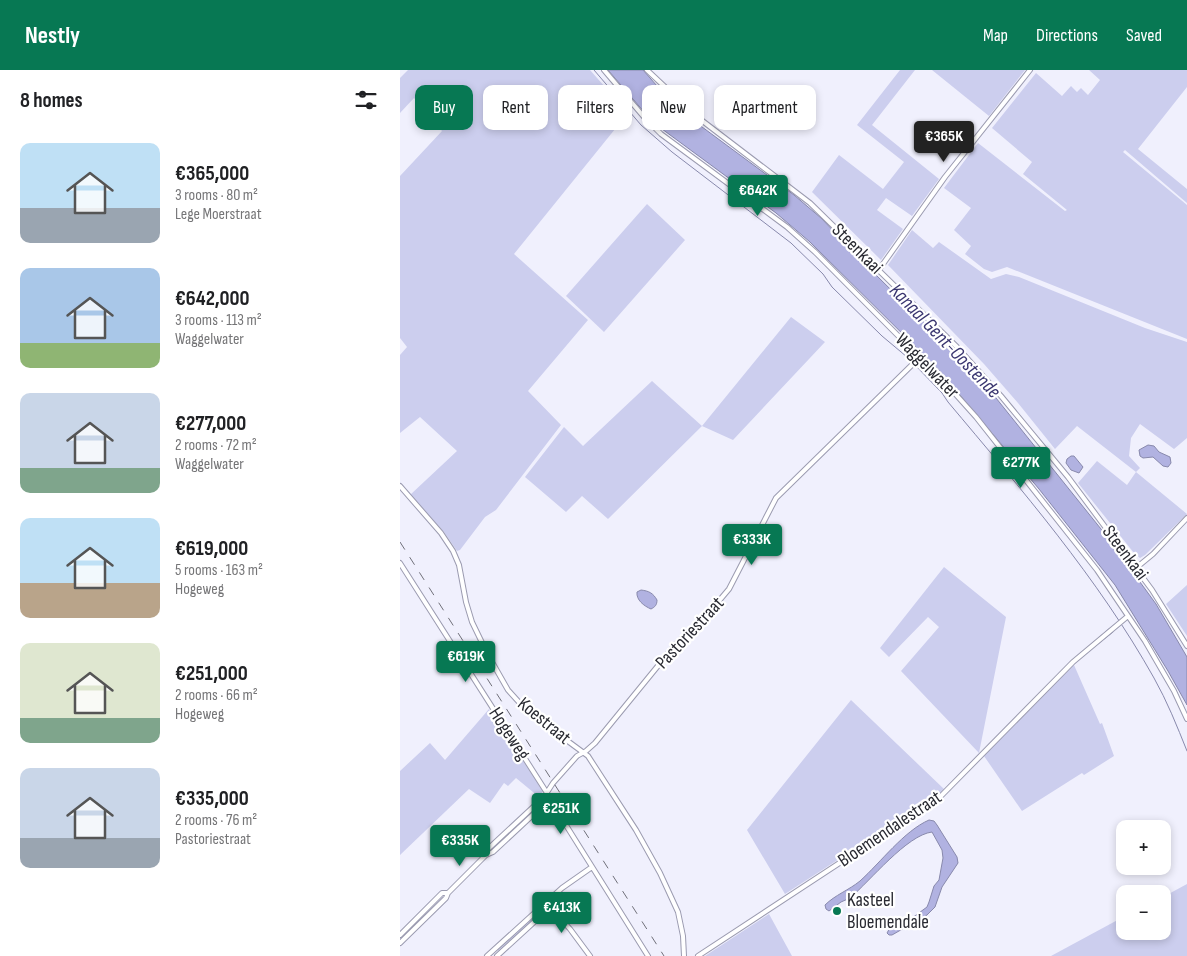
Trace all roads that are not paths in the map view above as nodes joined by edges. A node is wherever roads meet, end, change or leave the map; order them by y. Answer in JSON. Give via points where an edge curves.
{"nodes":[{"id":1,"x":604,"y":70,"type":"edge"},
{"id":2,"x":647,"y":70,"type":"edge"},
{"id":3,"x":1030,"y":70,"type":"edge"},
{"id":4,"x":878,"y":270,"type":"junction"},
{"id":5,"x":916,"y":361,"type":"junction"},
{"id":6,"x":400,"y":486,"type":"edge"},
{"id":7,"x":1187,"y":518,"type":"edge"},
{"id":8,"x":400,"y":563,"type":"edge"},
{"id":9,"x":1136,"y":568,"type":"junction"},
{"id":10,"x":1128,"y":616,"type":"junction"},
{"id":11,"x":1187,"y":646,"type":"edge"},
{"id":12,"x":1187,"y":719,"type":"edge"},
{"id":13,"x":582,"y":753,"type":"junction"},
{"id":14,"x":547,"y":792,"type":"junction"},
{"id":15,"x":551,"y":798,"type":"junction"},
{"id":16,"x":528,"y":811,"type":"junction"},
{"id":17,"x":532,"y":815,"type":"junction"},
{"id":18,"x":510,"y":827,"type":"junction"},
{"id":19,"x":514,"y":831,"type":"junction"},
{"id":20,"x":486,"y":855,"type":"junction"},
{"id":21,"x":592,"y":867,"type":"junction"},
{"id":22,"x":448,"y":892,"type":"junction"},
{"id":23,"x":546,"y":903,"type":"junction"},
{"id":24,"x":411,"y":924,"type":"junction"},
{"id":25,"x":415,"y":929,"type":"junction"},
{"id":26,"x":400,"y":935,"type":"edge"},
{"id":27,"x":400,"y":943,"type":"edge"},
{"id":28,"x":494,"y":950,"type":"junction"},
{"id":29,"x":498,"y":955,"type":"edge"},
{"id":30,"x":487,"y":956,"type":"edge"},
{"id":31,"x":590,"y":956,"type":"edge"},
{"id":32,"x":648,"y":956,"type":"edge"},
{"id":33,"x":684,"y":956,"type":"edge"},
{"id":34,"x":698,"y":956,"type":"edge"}],
"edges":[{"from":1,"to":5,"type":"street","name":"Waggelwater","via":[[661,134],[787,227],[815,252]]},
{"from":2,"to":4,"type":"street","name":"Steenkaai","via":[[696,116],[810,202]]},
{"from":3,"to":4,"type":"street","via":[[945,177]]},
{"from":4,"to":9,"type":"street","name":"Steenkaai","via":[[1001,396],[1068,477]]},
{"from":5,"to":10,"type":"street","name":"Waggelwater","via":[[950,388],[993,439],[1097,570]]},
{"from":5,"to":13,"type":"street","name":"Pastoriestraat","via":[[776,498],[730,589],[675,645],[595,743]]},
{"from":6,"to":13,"type":"street","name":"Koestraat","via":[[453,551],[470,616],[508,690],[522,706]]},
{"from":7,"to":9,"type":"street"},
{"from":8,"to":14,"type":"street","name":"Hogeweg"},
{"from":9,"to":11,"type":"street","name":"Steenkaai"},
{"from":10,"to":12,"type":"street","name":"Waggelwater","via":[[1174,691]]},
{"from":10,"to":34,"type":"street","name":"Bloemendalestraat","via":[[1073,662],[943,794]]},
{"from":13,"to":14,"type":"street","name":"Pastoriestraat"},
{"from":13,"to":33,"type":"street","name":"Koestraat","via":[[588,756],[602,776],[660,873],[680,920]]},
{"from":14,"to":15,"type":"street","name":"Hogeweg"},
{"from":14,"to":16,"type":"street","name":"Pastoriestraat"},
{"from":15,"to":17,"type":"street","name":"Pastoriestraat"},
{"from":15,"to":21,"type":"street","name":"Hogeweg"},
{"from":16,"to":17,"type":"street"},
{"from":16,"to":18,"type":"street","name":"Pastoriestraat"},
{"from":17,"to":19,"type":"street","name":"Pastoriestraat"},
{"from":18,"to":19,"type":"street"},
{"from":18,"to":20,"type":"street","name":"Pastoriestraat"},
{"from":19,"to":20,"type":"street","name":"Pastoriestraat"},
{"from":20,"to":22,"type":"street","name":"Pastoriestraat"},
{"from":21,"to":23,"type":"street"},
{"from":21,"to":32,"type":"street","name":"Hogeweg"},
{"from":22,"to":24,"type":"street","name":"Pastoriestraat","via":[[442,893]]},
{"from":22,"to":25,"type":"street","name":"Pastoriestraat","via":[[446,898]]},
{"from":23,"to":28,"type":"street"},
{"from":23,"to":29,"type":"street","via":[[544,913]]},
{"from":23,"to":31,"type":"street"},
{"from":24,"to":25,"type":"street"},
{"from":24,"to":26,"type":"street","name":"Pastoriestraat"},
{"from":25,"to":27,"type":"street","name":"Pastoriestraat"},
{"from":28,"to":29,"type":"street"},
{"from":28,"to":30,"type":"street"}]}
